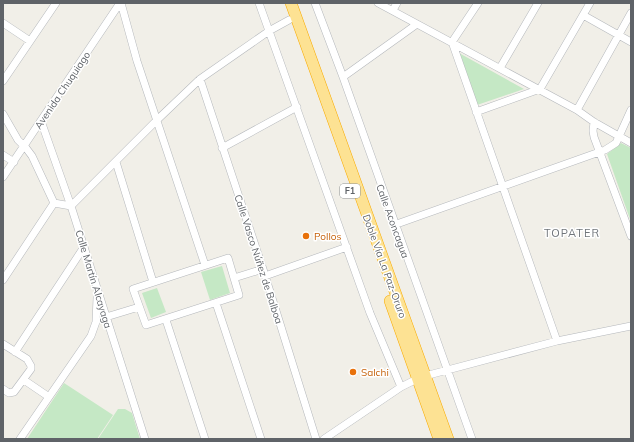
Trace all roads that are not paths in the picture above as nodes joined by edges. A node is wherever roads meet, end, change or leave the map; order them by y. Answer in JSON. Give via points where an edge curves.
{"nodes":[{"id":1,"x":56,"y":3,"type":"edge"},
{"id":2,"x":120,"y":3,"type":"edge"},
{"id":3,"x":259,"y":3,"type":"edge"},
{"id":4,"x":283,"y":3,"type":"edge"},
{"id":5,"x":291,"y":3,"type":"edge"},
{"id":6,"x":315,"y":3,"type":"edge"},
{"id":7,"x":378,"y":3,"type":"edge"},
{"id":8,"x":397,"y":3,"type":"edge"},
{"id":9,"x":478,"y":3,"type":"edge"},
{"id":10,"x":538,"y":3,"type":"edge"},
{"id":11,"x":590,"y":3,"type":"edge"},
{"id":12,"x":392,"y":10,"type":"junction"},
{"id":13,"x":631,"y":14,"type":"edge"},
{"id":14,"x":583,"y":15,"type":"junction"},
{"id":15,"x":289,"y":20,"type":"junction"},
{"id":16,"x":3,"y":22,"type":"edge"},
{"id":17,"x":417,"y":24,"type":"junction"},
{"id":18,"x":269,"y":31,"type":"junction"},
{"id":19,"x":619,"y":34,"type":"junction"},
{"id":20,"x":30,"y":41,"type":"junction"},
{"id":21,"x":452,"y":42,"type":"junction"},
{"id":22,"x":631,"y":42,"type":"edge"},
{"id":23,"x":500,"y":68,"type":"junction"},
{"id":24,"x":343,"y":77,"type":"junction"},
{"id":25,"x":200,"y":79,"type":"junction"},
{"id":26,"x":3,"y":81,"type":"edge"},
{"id":27,"x":540,"y":90,"type":"junction"},
{"id":28,"x":297,"y":107,"type":"junction"},
{"id":29,"x":577,"y":110,"type":"junction"},
{"id":30,"x":631,"y":110,"type":"edge"},
{"id":31,"x":476,"y":112,"type":"junction"},
{"id":32,"x":3,"y":114,"type":"edge"},
{"id":33,"x":157,"y":120,"type":"junction"},
{"id":34,"x":41,"y":121,"type":"junction"},
{"id":35,"x":594,"y":122,"type":"junction"},
{"id":36,"x":618,"y":136,"type":"junction"},
{"id":37,"x":631,"y":143,"type":"edge"},
{"id":38,"x":25,"y":146,"type":"junction"},
{"id":39,"x":222,"y":148,"type":"junction"},
{"id":40,"x":600,"y":153,"type":"junction"},
{"id":41,"x":3,"y":155,"type":"edge"},
{"id":42,"x":14,"y":162,"type":"junction"},
{"id":43,"x":116,"y":162,"type":"junction"},
{"id":44,"x":3,"y":177,"type":"edge"},
{"id":45,"x":502,"y":187,"type":"junction"},
{"id":46,"x":54,"y":203,"type":"junction"},
{"id":47,"x":72,"y":206,"type":"junction"},
{"id":48,"x":394,"y":225,"type":"junction"},
{"id":49,"x":631,"y":236,"type":"edge"},
{"id":50,"x":84,"y":247,"type":"junction"},
{"id":51,"x":347,"y":247,"type":"junction"},
{"id":52,"x":205,"y":265,"type":"junction"},
{"id":53,"x":264,"y":273,"type":"junction"},
{"id":54,"x":234,"y":278,"type":"junction"},
{"id":55,"x":3,"y":280,"type":"edge"},
{"id":56,"x":94,"y":280,"type":"junction"},
{"id":57,"x":154,"y":282,"type":"junction"},
{"id":58,"x":216,"y":303,"type":"junction"},
{"id":59,"x":139,"y":307,"type":"junction"},
{"id":60,"x":106,"y":317,"type":"junction"},
{"id":61,"x":166,"y":320,"type":"junction"},
{"id":62,"x":631,"y":326,"type":"edge"},
{"id":63,"x":557,"y":341,"type":"junction"},
{"id":64,"x":3,"y":344,"type":"edge"},
{"id":65,"x":15,"y":352,"type":"junction"},
{"id":66,"x":447,"y":369,"type":"junction"},
{"id":67,"x":421,"y":378,"type":"junction"},
{"id":68,"x":24,"y":380,"type":"junction"},
{"id":69,"x":401,"y":387,"type":"junction"},
{"id":70,"x":3,"y":389,"type":"edge"},
{"id":71,"x":49,"y":397,"type":"junction"},
{"id":72,"x":20,"y":439,"type":"edge"},
{"id":73,"x":145,"y":439,"type":"edge"},
{"id":74,"x":205,"y":439,"type":"edge"},
{"id":75,"x":261,"y":439,"type":"edge"},
{"id":76,"x":316,"y":439,"type":"edge"},
{"id":77,"x":324,"y":439,"type":"edge"},
{"id":78,"x":439,"y":439,"type":"edge"},
{"id":79,"x":448,"y":439,"type":"edge"},
{"id":80,"x":472,"y":439,"type":"edge"}],
"edges":[{"from":1,"to":20,"type":"street"},
{"from":2,"to":33,"type":"street"},
{"from":2,"to":34,"type":"street","name":"Avenida Chuquiago"},
{"from":3,"to":18,"type":"street"},
{"from":4,"to":15,"type":"highway","name":"Doble Vía La Paz-Oruro","number":"F1"},
{"from":5,"to":67,"type":"highway","name":"Doble Vía La Paz-Oruro","number":"F1"},
{"from":6,"to":24,"type":"street","name":"Calle Aconcagua"},
{"from":7,"to":12,"type":"street"},
{"from":8,"to":12,"type":"street"},
{"from":9,"to":21,"type":"street"},
{"from":10,"to":23,"type":"street"},
{"from":11,"to":14,"type":"street"},
{"from":12,"to":17,"type":"street"},
{"from":13,"to":19,"type":"street"},
{"from":14,"to":19,"type":"street"},
{"from":14,"to":27,"type":"street"},
{"from":15,"to":18,"type":"street"},
{"from":15,"to":67,"type":"highway","name":"Doble Vía La Paz-Oruro","number":"F1"},
{"from":16,"to":20,"type":"street"},
{"from":17,"to":21,"type":"street"},
{"from":17,"to":24,"type":"street"},
{"from":18,"to":25,"type":"street"},
{"from":18,"to":28,"type":"street"},
{"from":19,"to":22,"type":"street"},
{"from":19,"to":29,"type":"street"},
{"from":20,"to":26,"type":"street"},
{"from":21,"to":23,"type":"street"},
{"from":21,"to":31,"type":"street"},
{"from":23,"to":27,"type":"street"},
{"from":24,"to":48,"type":"street","name":"Calle Aconcagua"},
{"from":25,"to":33,"type":"street"},
{"from":25,"to":39,"type":"street","name":"Calle Vasco Núñez de Balboa"},
{"from":27,"to":29,"type":"street"},
{"from":27,"to":31,"type":"street"},
{"from":28,"to":39,"type":"street"},
{"from":28,"to":51,"type":"street"},
{"from":29,"to":35,"type":"street"},
{"from":30,"to":36,"type":"street"},
{"from":31,"to":45,"type":"street"},
{"from":32,"to":38,"type":"street","via":[[18,140]]},
{"from":33,"to":43,"type":"street"},
{"from":33,"to":52,"type":"street"},
{"from":34,"to":38,"type":"street","name":"Avenida Chuquiago"},
{"from":34,"to":47,"type":"street","name":"Calle Martín Alcayaga"},
{"from":35,"to":36,"type":"street"},
{"from":35,"to":40,"type":"street","via":[[593,132]]},
{"from":36,"to":37,"type":"street"},
{"from":36,"to":40,"type":"street","via":[[616,143]]},
{"from":38,"to":42,"type":"street","name":"Avenida Chuquiago"},
{"from":38,"to":46,"type":"street"},
{"from":39,"to":53,"type":"street","name":"Calle Vasco Núñez de Balboa"},
{"from":40,"to":45,"type":"street"},
{"from":40,"to":49,"type":"street"},
{"from":41,"to":42,"type":"street"},
{"from":42,"to":44,"type":"street","name":"Avenida Chuquiago"},
{"from":43,"to":47,"type":"street"},
{"from":43,"to":57,"type":"street"},
{"from":45,"to":48,"type":"street"},
{"from":45,"to":63,"type":"street"},
{"from":46,"to":47,"type":"street"},
{"from":46,"to":55,"type":"street"},
{"from":47,"to":50,"type":"street","name":"Calle Martín Alcayaga"},
{"from":48,"to":66,"type":"street","name":"Calle Aconcagua"},
{"from":50,"to":56,"type":"street","name":"Calle Martín Alcayaga"},
{"from":50,"to":65,"type":"street"},
{"from":51,"to":53,"type":"street"},
{"from":51,"to":69,"type":"street"},
{"from":52,"to":54,"type":"street","via":[[228,258]]},
{"from":52,"to":57,"type":"street"},
{"from":53,"to":54,"type":"street"},
{"from":53,"to":76,"type":"street","name":"Calle Vasco Núñez de Balboa"},
{"from":54,"to":58,"type":"street","via":[[239,296]]},
{"from":56,"to":60,"type":"street","name":"Calle Martín Alcayaga"},
{"from":56,"to":71,"type":"street","via":[[97,308],[91,336]]},
{"from":57,"to":59,"type":"street","via":[[133,289]]},
{"from":58,"to":61,"type":"street"},
{"from":58,"to":75,"type":"street"},
{"from":59,"to":60,"type":"street"},
{"from":59,"to":61,"type":"street","via":[[146,325]]},
{"from":60,"to":73,"type":"street","name":"Calle Martín Alcayaga"},
{"from":61,"to":74,"type":"street"},
{"from":62,"to":63,"type":"street"},
{"from":63,"to":66,"type":"street"},
{"from":64,"to":65,"type":"street"},
{"from":65,"to":68,"type":"street","via":[[27,359],[32,366]]},
{"from":66,"to":67,"type":"street"},
{"from":66,"to":80,"type":"street","name":"Calle Aconcagua"},
{"from":67,"to":69,"type":"street"},
{"from":67,"to":78,"type":"highway","name":"Doble Vía La Paz-Oruro","number":"F1"},
{"from":67,"to":79,"type":"highway","name":"Doble Vía La Paz-Oruro","number":"F1"},
{"from":68,"to":70,"type":"street","via":[[14,392],[8,393]]},
{"from":68,"to":71,"type":"street"},
{"from":69,"to":77,"type":"street"},
{"from":71,"to":72,"type":"street"}]}
